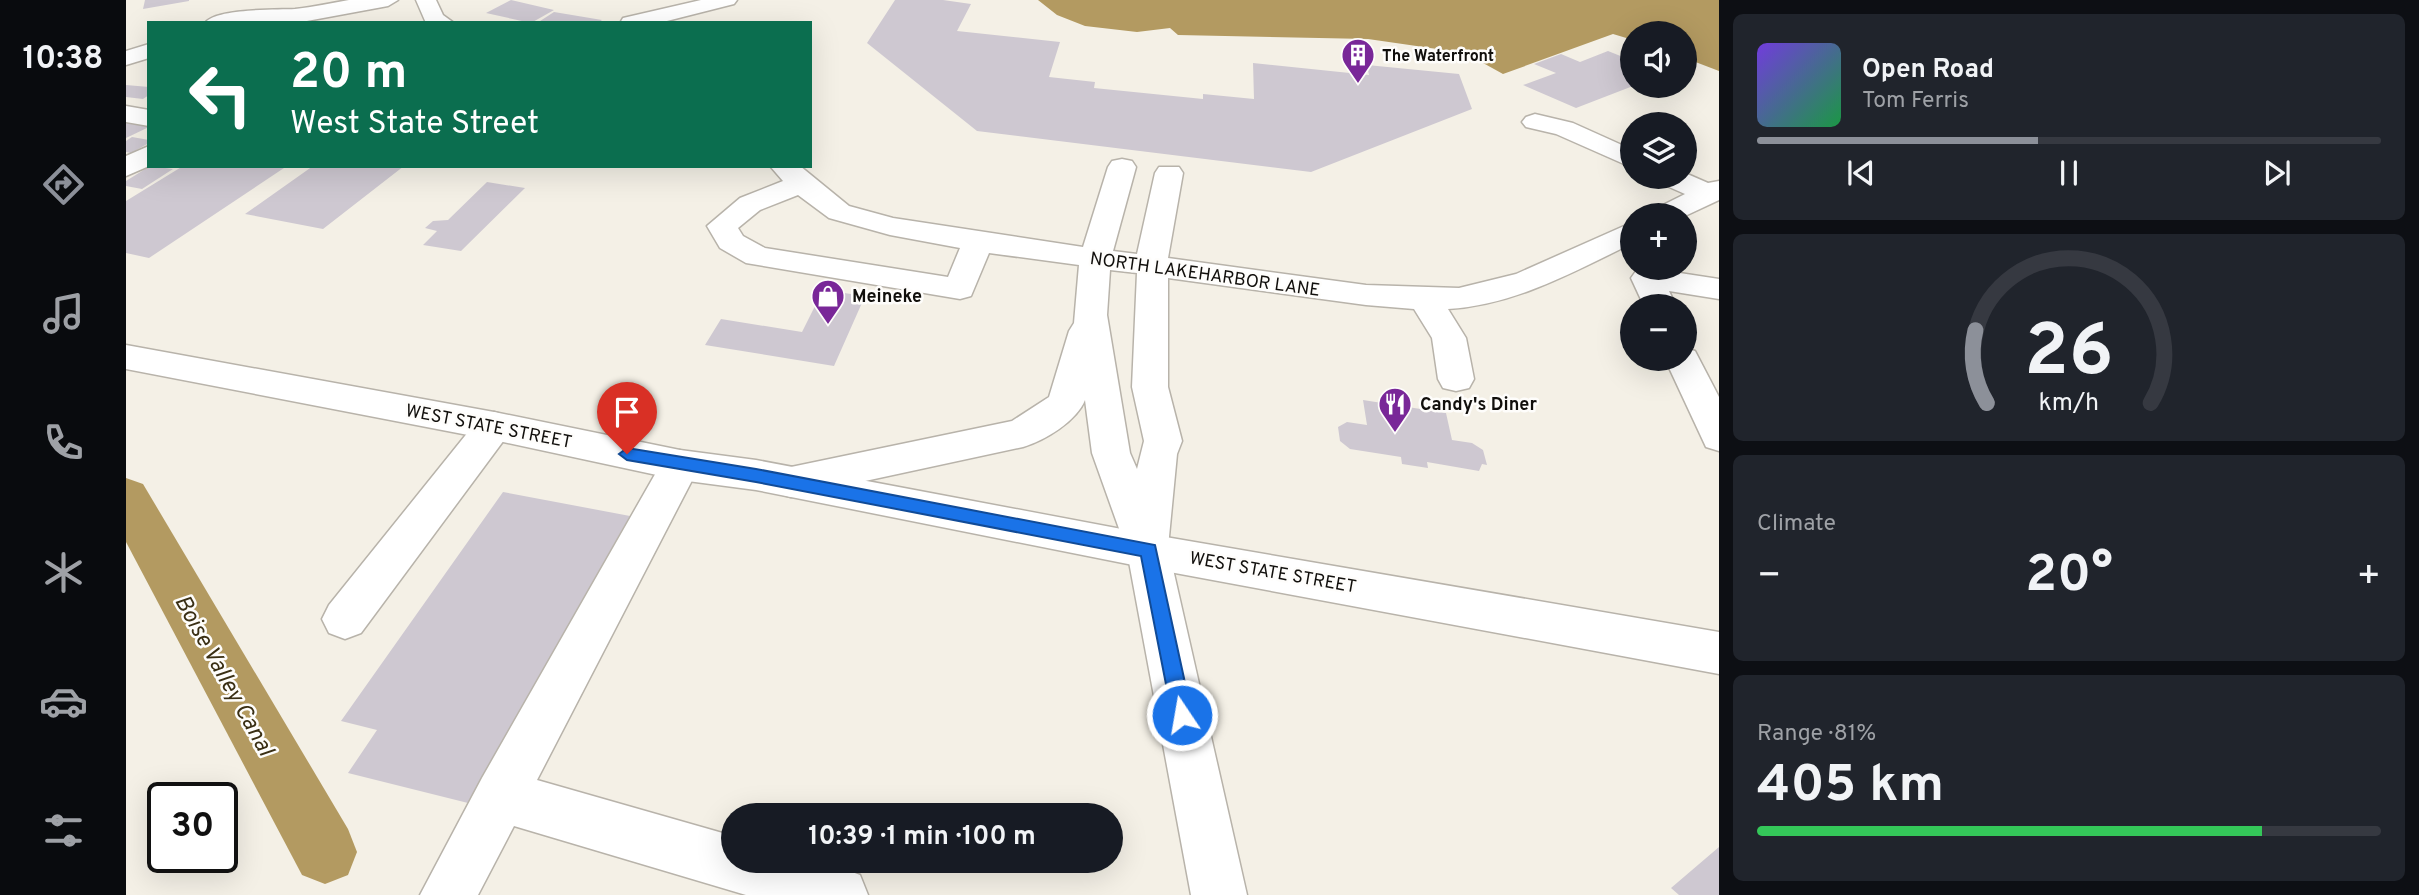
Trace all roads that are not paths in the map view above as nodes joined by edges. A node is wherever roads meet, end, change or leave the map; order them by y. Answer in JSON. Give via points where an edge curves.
{"nodes":[{"id":1,"x":388,"y":0,"type":"edge"},
{"id":2,"x":426,"y":0,"type":"edge"},
{"id":3,"x":652,"y":0,"type":"edge"},
{"id":4,"x":727,"y":0,"type":"edge"},
{"id":5,"x":634,"y":14,"type":"edge"},
{"id":6,"x":287,"y":19,"type":"edge"},
{"id":7,"x":228,"y":21,"type":"edge"},
{"id":8,"x":438,"y":21,"type":"edge"},
{"id":9,"x":147,"y":38,"type":"edge"},
{"id":10,"x":126,"y":43,"type":"edge"},
{"id":11,"x":147,"y":52,"type":"edge"},
{"id":12,"x":126,"y":58,"type":"edge"},
{"id":13,"x":126,"y":114,"type":"edge"},
{"id":14,"x":147,"y":118,"type":"edge"},
{"id":15,"x":1535,"y":122,"type":"dead end"},
{"id":16,"x":1620,"y":154,"type":"edge"},
{"id":17,"x":147,"y":155,"type":"edge"},
{"id":18,"x":126,"y":167,"type":"edge"},
{"id":19,"x":1122,"y":167,"type":"dead end"},
{"id":20,"x":1169,"y":173,"type":"dead end"},
{"id":21,"x":792,"y":175,"type":"edge"},
{"id":22,"x":1697,"y":186,"type":"edge"},
{"id":23,"x":1714,"y":191,"type":"edge"},
{"id":24,"x":1690,"y":203,"type":"edge"},
{"id":25,"x":1620,"y":237,"type":"edge"},
{"id":26,"x":977,"y":242,"type":"junction"},
{"id":27,"x":1592,"y":250,"type":"junction"},
{"id":28,"x":1095,"y":259,"type":"junction"},
{"id":29,"x":1152,"y":267,"type":"junction"},
{"id":30,"x":1719,"y":289,"type":"edge"},
{"id":31,"x":1653,"y":292,"type":"edge"},
{"id":32,"x":1425,"y":299,"type":"junction"},
{"id":33,"x":1090,"y":315,"type":"junction"},
{"id":34,"x":126,"y":357,"type":"edge"},
{"id":35,"x":1689,"y":371,"type":"edge"},
{"id":36,"x":1456,"y":379,"type":"dead end"},
{"id":37,"x":494,"y":426,"type":"junction"},
{"id":38,"x":1719,"y":437,"type":"edge"},
{"id":39,"x":680,"y":465,"type":"junction"},
{"id":40,"x":791,"y":482,"type":"junction"},
{"id":41,"x":1148,"y":551,"type":"junction"},
{"id":42,"x":345,"y":619,"type":"dead end"},
{"id":43,"x":1719,"y":653,"type":"edge"},
{"id":44,"x":500,"y":796,"type":"junction"},
{"id":45,"x":448,"y":895,"type":"edge"},
{"id":46,"x":840,"y":895,"type":"edge"},
{"id":47,"x":1219,"y":895,"type":"edge"}],
"edges":[{"from":1,"to":6,"type":"street"},
{"from":2,"to":8,"type":"street"},
{"from":3,"to":5,"type":"street"},
{"from":4,"to":5,"type":"street"},
{"from":6,"to":7,"type":"street","via":[[259,16]]},
{"from":9,"to":10,"type":"street"},
{"from":11,"to":12,"type":"street"},
{"from":13,"to":14,"type":"street"},
{"from":15,"to":16,"type":"street","via":[[1563,128]]},
{"from":17,"to":18,"type":"street"},
{"from":19,"to":28,"type":"street"},
{"from":20,"to":29,"type":"street"},
{"from":21,"to":26,"type":"street","name":"NORTH LAKEHARBOR LANE","via":[[839,212]]},
{"from":21,"to":26,"type":"street","via":[[722,226],[731,242],[757,256],[960,289]]},
{"from":22,"to":23,"type":"street"},
{"from":23,"to":24,"type":"street"},
{"from":25,"to":27,"type":"street","name":"NORTH LAKEHARBOR LANE"},
{"from":26,"to":28,"type":"street","name":"NORTH LAKEHARBOR LANE"},
{"from":27,"to":31,"type":"street"},
{"from":27,"to":32,"type":"street","name":"NORTH LAKEHARBOR LANE","via":[[1536,278],[1489,294]]},
{"from":28,"to":29,"type":"street","name":"NORTH LAKEHARBOR LANE"},
{"from":28,"to":33,"type":"street"},
{"from":29,"to":32,"type":"street","name":"NORTH LAKEHARBOR LANE"},
{"from":29,"to":41,"type":"street","via":[[1150,387],[1163,441]]},
{"from":30,"to":31,"type":"street"},
{"from":32,"to":36,"type":"street","via":[[1449,338]]},
{"from":33,"to":40,"type":"street","via":[[1065,404],[1023,433]]},
{"from":33,"to":41,"type":"street","via":[[1111,453]]},
{"from":34,"to":37,"type":"street","name":"WEST STATE STREET"},
{"from":35,"to":38,"type":"street"},
{"from":37,"to":39,"type":"street","name":"WEST STATE STREET"},
{"from":37,"to":42,"type":"street"},
{"from":39,"to":40,"type":"street","name":"WEST STATE STREET"},
{"from":39,"to":44,"type":"street"},
{"from":40,"to":41,"type":"street","name":"WEST STATE STREET"},
{"from":41,"to":43,"type":"street","name":"WEST STATE STREET"},
{"from":41,"to":47,"type":"street"},
{"from":44,"to":45,"type":"street"},
{"from":44,"to":46,"type":"street"}]}
